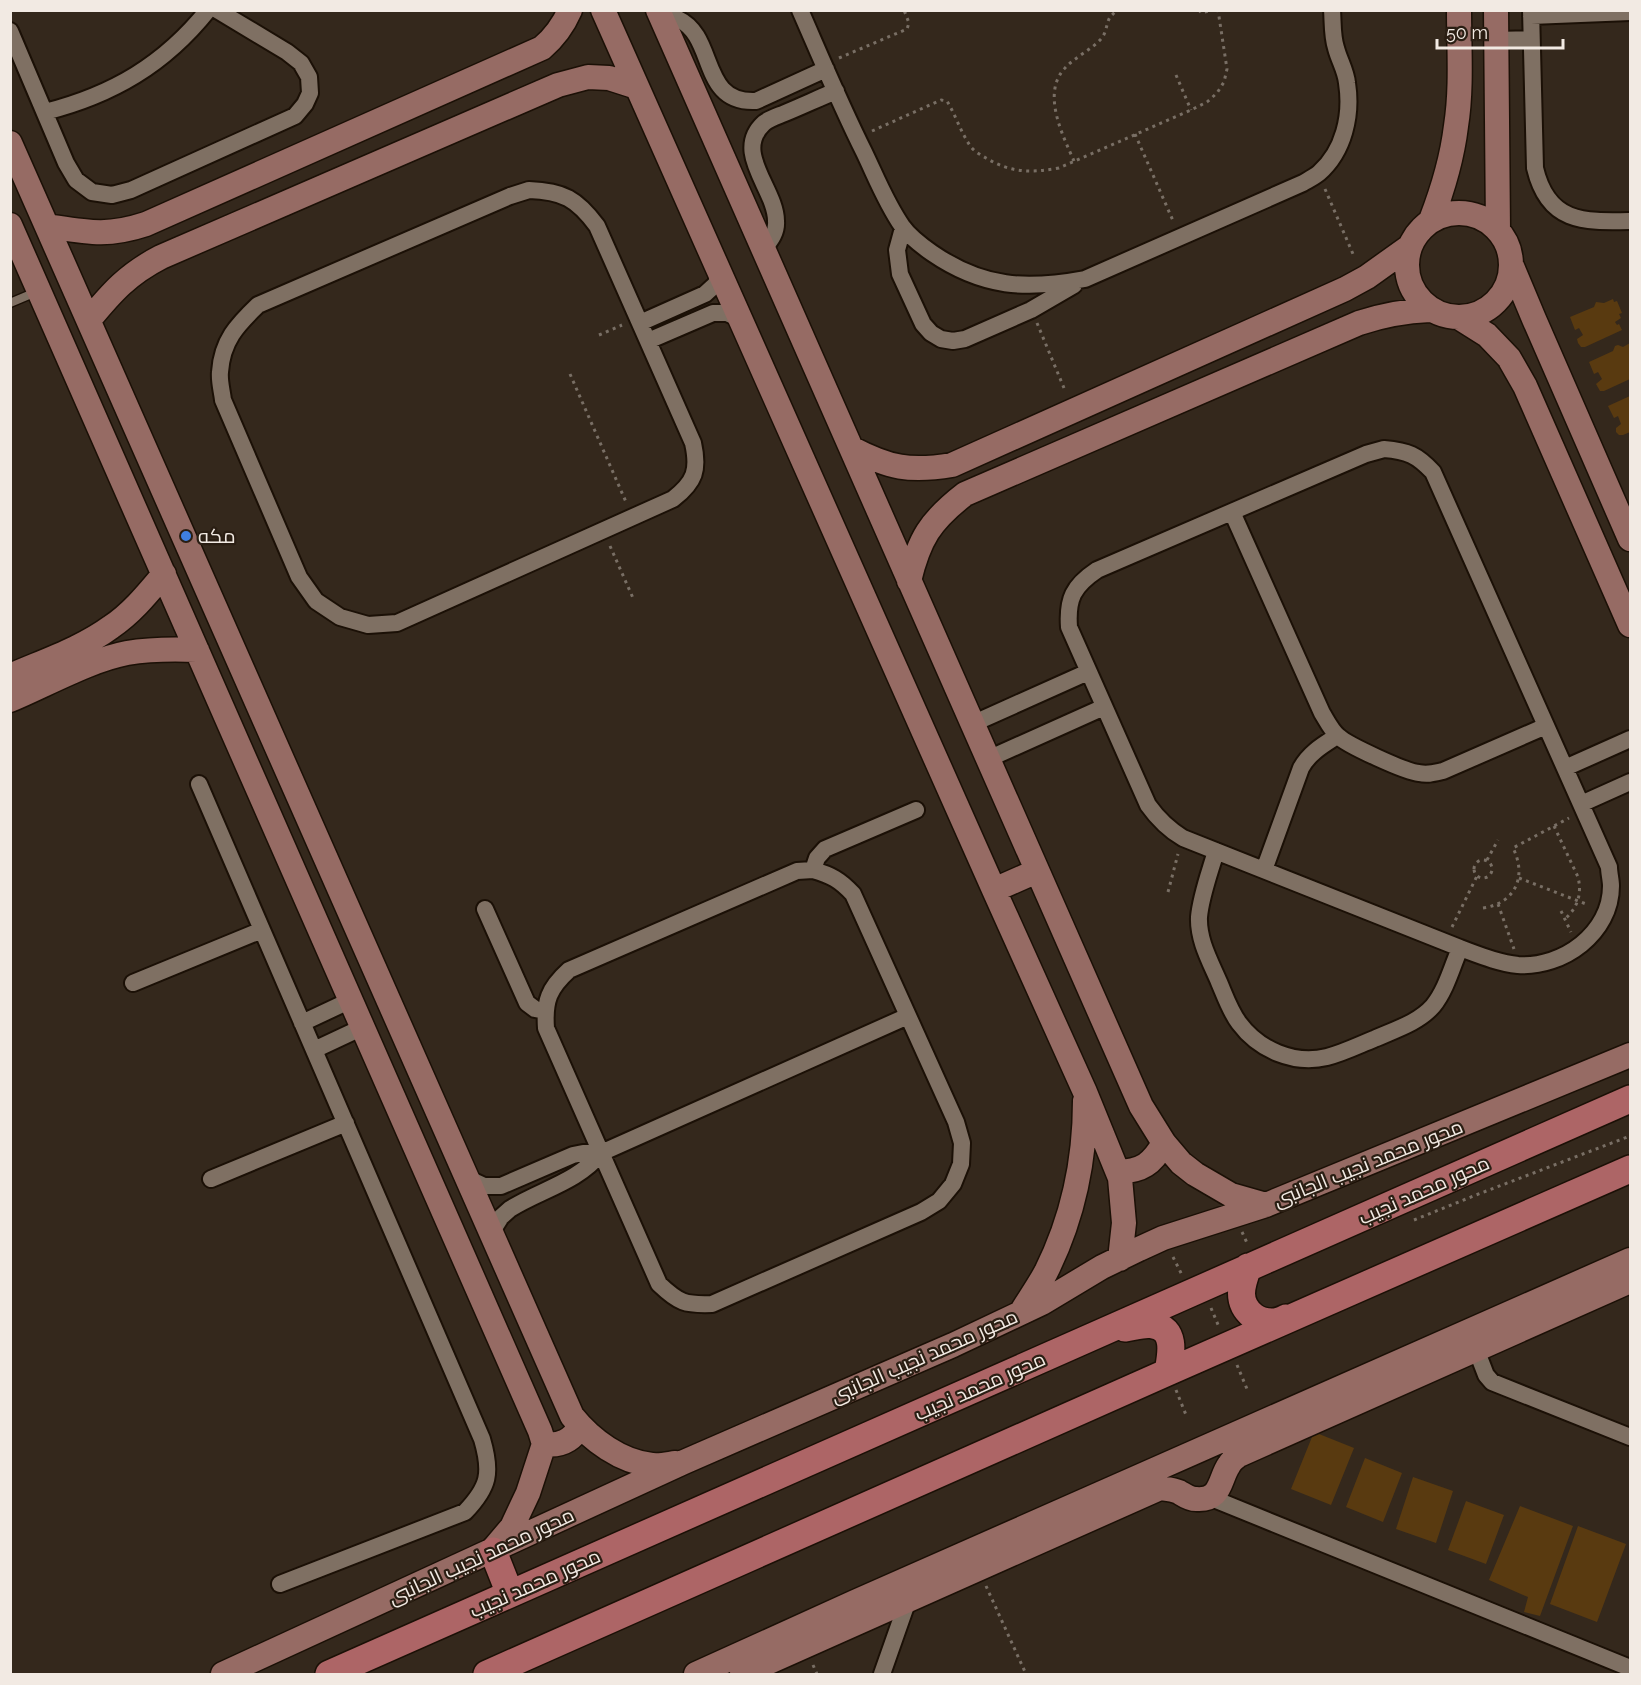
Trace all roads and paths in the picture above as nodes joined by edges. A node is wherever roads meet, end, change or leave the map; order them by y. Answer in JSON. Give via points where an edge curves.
{"nodes":[{"id":1,"x":208,"y":10,"type":"edge"},
{"id":2,"x":217,"y":10,"type":"edge"},
{"id":3,"x":570,"y":10,"type":"edge"},
{"id":4,"x":603,"y":10,"type":"edge"},
{"id":5,"x":800,"y":10,"type":"edge"},
{"id":6,"x":904,"y":10,"type":"edge"},
{"id":7,"x":1117,"y":10,"type":"edge"},
{"id":8,"x":1199,"y":10,"type":"edge"},
{"id":9,"x":1212,"y":10,"type":"edge"},
{"id":10,"x":1218,"y":10,"type":"edge"},
{"id":11,"x":1332,"y":10,"type":"edge"},
{"id":12,"x":1459,"y":10,"type":"edge"},
{"id":13,"x":1496,"y":10,"type":"edge"},
{"id":14,"x":1630,"y":12,"type":"edge"},
{"id":15,"x":659,"y":13,"type":"edge"},
{"id":16,"x":1531,"y":14,"type":"edge"},
{"id":17,"x":10,"y":31,"type":"edge"},
{"id":18,"x":1532,"y":39,"type":"junction"},
{"id":19,"x":1497,"y":40,"type":"junction"},
{"id":20,"x":825,"y":67,"type":"junction"},
{"id":21,"x":1176,"y":75,"type":"dead end"},
{"id":22,"x":637,"y":87,"type":"junction"},
{"id":23,"x":836,"y":91,"type":"junction"},
{"id":24,"x":1191,"y":110,"type":"junction"},
{"id":25,"x":45,"y":112,"type":"junction"},
{"id":26,"x":1135,"y":134,"type":"junction"},
{"id":27,"x":857,"y":138,"type":"junction"},
{"id":28,"x":10,"y":143,"type":"edge"},
{"id":29,"x":1074,"y":161,"type":"junction"},
{"id":30,"x":1319,"y":174,"type":"junction"},
{"id":31,"x":1431,"y":220,"type":"junction"},
{"id":32,"x":1630,"y":221,"type":"edge"},
{"id":33,"x":10,"y":225,"type":"edge"},
{"id":34,"x":47,"y":226,"type":"junction"},
{"id":35,"x":903,"y":228,"type":"junction"},
{"id":36,"x":1498,"y":230,"type":"junction"},
{"id":37,"x":1180,"y":237,"type":"junction"},
{"id":38,"x":1409,"y":247,"type":"junction"},
{"id":39,"x":764,"y":250,"type":"junction"},
{"id":40,"x":1353,"y":254,"type":"dead end"},
{"id":41,"x":1512,"y":264,"type":"junction"},
{"id":42,"x":719,"y":271,"type":"junction"},
{"id":43,"x":1085,"y":279,"type":"junction"},
{"id":44,"x":39,"y":291,"type":"junction"},
{"id":45,"x":10,"y":303,"type":"edge"},
{"id":46,"x":1031,"y":310,"type":"junction"},
{"id":47,"x":1430,"y":310,"type":"junction"},
{"id":48,"x":1460,"y":318,"type":"junction"},
{"id":49,"x":741,"y":319,"type":"junction"},
{"id":50,"x":89,"y":320,"type":"junction"},
{"id":51,"x":639,"y":321,"type":"junction"},
{"id":52,"x":598,"y":335,"type":"dead end"},
{"id":53,"x":648,"y":341,"type":"junction"},
{"id":54,"x":570,"y":374,"type":"dead end"},
{"id":55,"x":1065,"y":388,"type":"dead end"},
{"id":56,"x":851,"y":448,"type":"junction"},
{"id":57,"x":1232,"y":512,"type":"junction"},
{"id":58,"x":633,"y":517,"type":"junction"},
{"id":59,"x":604,"y":530,"type":"junction"},
{"id":60,"x":1630,"y":539,"type":"edge"},
{"id":61,"x":164,"y":574,"type":"junction"},
{"id":62,"x":909,"y":581,"type":"junction"},
{"id":63,"x":633,"y":598,"type":"dead end"},
{"id":64,"x":1630,"y":625,"type":"edge"},
{"id":65,"x":197,"y":650,"type":"junction"},
{"id":66,"x":1088,"y":672,"type":"junction"},
{"id":67,"x":10,"y":676,"type":"edge"},
{"id":68,"x":10,"y":700,"type":"edge"},
{"id":69,"x":1104,"y":707,"type":"junction"},
{"id":70,"x":972,"y":724,"type":"junction"},
{"id":71,"x":1546,"y":726,"type":"junction"},
{"id":72,"x":1337,"y":736,"type":"junction"},
{"id":73,"x":1630,"y":739,"type":"edge"},
{"id":74,"x":988,"y":759,"type":"junction"},
{"id":75,"x":1565,"y":768,"type":"junction"},
{"id":76,"x":1630,"y":782,"type":"edge"},
{"id":77,"x":199,"y":784,"type":"dead end"},
{"id":78,"x":1582,"y":807,"type":"junction"},
{"id":79,"x":916,"y":810,"type":"dead end"},
{"id":80,"x":1554,"y":825,"type":"junction"},
{"id":81,"x":1183,"y":838,"type":"junction"},
{"id":82,"x":1498,"y":840,"type":"dead end"},
{"id":83,"x":1216,"y":851,"type":"junction"},
{"id":84,"x":1487,"y":860,"type":"junction"},
{"id":85,"x":813,"y":870,"type":"junction"},
{"id":86,"x":1264,"y":870,"type":"junction"},
{"id":87,"x":1037,"y":871,"type":"junction"},
{"id":88,"x":1477,"y":876,"type":"junction"},
{"id":89,"x":1519,"y":878,"type":"junction"},
{"id":90,"x":339,"y":888,"type":"junction"},
{"id":91,"x":994,"y":890,"type":"junction"},
{"id":92,"x":1168,"y":892,"type":"dead end"},
{"id":93,"x":1578,"y":901,"type":"junction"},
{"id":94,"x":308,"y":903,"type":"junction"},
{"id":95,"x":1498,"y":904,"type":"junction"},
{"id":96,"x":1586,"y":904,"type":"dead end"},
{"id":97,"x":1483,"y":908,"type":"dead end"},
{"id":98,"x":485,"y":909,"type":"dead end"},
{"id":99,"x":1561,"y":911,"type":"dead end"},
{"id":100,"x":1565,"y":919,"type":"junction"},
{"id":101,"x":262,"y":930,"type":"junction"},
{"id":102,"x":1452,"y":945,"type":"junction"},
{"id":103,"x":1579,"y":948,"type":"junction"},
{"id":104,"x":1519,"y":965,"type":"junction"},
{"id":105,"x":133,"y":983,"type":"dead end"},
{"id":106,"x":351,"y":1000,"type":"junction"},
{"id":107,"x":545,"y":1011,"type":"junction"},
{"id":108,"x":908,"y":1016,"type":"junction"},
{"id":109,"x":302,"y":1023,"type":"junction"},
{"id":110,"x":363,"y":1027,"type":"junction"},
{"id":111,"x":314,"y":1050,"type":"junction"},
{"id":112,"x":1630,"y":1055,"type":"edge"},
{"id":113,"x":1085,"y":1092,"type":"junction"},
{"id":114,"x":1630,"y":1099,"type":"edge"},
{"id":115,"x":346,"y":1123,"type":"junction"},
{"id":116,"x":1630,"y":1136,"type":"edge"},
{"id":117,"x":1164,"y":1143,"type":"junction"},
{"id":118,"x":601,"y":1153,"type":"junction"},
{"id":119,"x":1630,"y":1169,"type":"edge"},
{"id":120,"x":1118,"y":1172,"type":"junction"},
{"id":121,"x":467,"y":1178,"type":"junction"},
{"id":122,"x":211,"y":1179,"type":"dead end"},
{"id":123,"x":1266,"y":1205,"type":"junction"},
{"id":124,"x":1234,"y":1214,"type":"junction"},
{"id":125,"x":1411,"y":1221,"type":"dead end"},
{"id":126,"x":491,"y":1233,"type":"junction"},
{"id":127,"x":1163,"y":1238,"type":"junction"},
{"id":128,"x":1120,"y":1259,"type":"junction"},
{"id":129,"x":1630,"y":1260,"type":"edge"},
{"id":130,"x":1252,"y":1266,"type":"junction"},
{"id":131,"x":1630,"y":1281,"type":"edge"},
{"id":132,"x":1191,"y":1292,"type":"junction"},
{"id":133,"x":1022,"y":1311,"type":"junction"},
{"id":134,"x":1300,"y":1315,"type":"junction"},
{"id":135,"x":1104,"y":1331,"type":"junction"},
{"id":136,"x":1472,"y":1340,"type":"junction"},
{"id":137,"x":1168,"y":1372,"type":"junction"},
{"id":138,"x":580,"y":1426,"type":"junction"},
{"id":139,"x":1630,"y":1437,"type":"edge"},
{"id":140,"x":544,"y":1444,"type":"junction"},
{"id":141,"x":1210,"y":1446,"type":"junction"},
{"id":142,"x":684,"y":1462,"type":"junction"},
{"id":143,"x":1171,"y":1464,"type":"junction"},
{"id":144,"x":1225,"y":1471,"type":"junction"},
{"id":145,"x":1178,"y":1492,"type":"junction"},
{"id":146,"x":1209,"y":1497,"type":"junction"},
{"id":147,"x":493,"y":1551,"type":"junction"},
{"id":148,"x":979,"y":1569,"type":"junction"},
{"id":149,"x":280,"y":1584,"type":"dead end"},
{"id":150,"x":510,"y":1594,"type":"junction"},
{"id":151,"x":908,"y":1600,"type":"junction"},
{"id":152,"x":859,"y":1611,"type":"junction"},
{"id":153,"x":1630,"y":1668,"type":"edge"},
{"id":154,"x":223,"y":1674,"type":"edge"},
{"id":155,"x":329,"y":1674,"type":"edge"},
{"id":156,"x":487,"y":1674,"type":"edge"},
{"id":157,"x":696,"y":1674,"type":"edge"},
{"id":158,"x":742,"y":1674,"type":"edge"},
{"id":159,"x":882,"y":1674,"type":"edge"},
{"id":160,"x":1026,"y":1674,"type":"edge"}],
"edges":[{"from":1,"to":25,"type":"street","via":[[170,51],[138,74],[84,100]]},
{"from":2,"to":25,"type":"street","via":[[301,63],[309,77],[310,93],[295,116],[112,195],[93,192],[76,180]]},
{"from":3,"to":34,"type":"street","via":[[564,25],[542,48],[146,224],[109,233]]},
{"from":4,"to":22,"type":"street"},
{"from":5,"to":20,"type":"street"},
{"from":6,"to":20,"type":"path","via":[[909,23],[905,31]]},
{"from":7,"to":29,"type":"path","via":[[1102,38],[1063,70],[1057,83],[1054,97],[1058,125]]},
{"from":8,"to":9,"type":"path"},
{"from":10,"to":24,"type":"path","via":[[1227,69],[1224,82],[1207,102]]},
{"from":11,"to":30,"type":"street","via":[[1333,33],[1347,81],[1349,106],[1345,131]]},
{"from":12,"to":31,"type":"street","via":[[1457,124],[1443,189]]},
{"from":13,"to":19,"type":"street"},
{"from":14,"to":16,"type":"street"},
{"from":15,"to":20,"type":"street","via":[[692,29],[722,91],[744,102],[756,101]]},
{"from":15,"to":39,"type":"street"},
{"from":16,"to":18,"type":"street"},
{"from":17,"to":25,"type":"street"},
{"from":18,"to":19,"type":"street"},
{"from":18,"to":32,"type":"street","via":[[1534,168],[1543,192],[1560,210],[1582,220]]},
{"from":19,"to":36,"type":"street"},
{"from":20,"to":23,"type":"street"},
{"from":21,"to":24,"type":"path"},
{"from":22,"to":42,"type":"street"},
{"from":22,"to":50,"type":"street","via":[[588,76],[558,85],[161,257],[129,276]]},
{"from":23,"to":27,"type":"street"},
{"from":23,"to":39,"type":"street","via":[[766,121],[757,130],[752,155],[777,223]]},
{"from":24,"to":26,"type":"path"},
{"from":26,"to":29,"type":"path"},
{"from":26,"to":37,"type":"path"},
{"from":27,"to":29,"type":"path","via":[[941,100],[947,101],[973,150],[993,162],[1014,171],[1036,172]]},
{"from":27,"to":35,"type":"street"},
{"from":28,"to":34,"type":"street"},
{"from":30,"to":37,"type":"street"},
{"from":30,"to":40,"type":"path"},
{"from":31,"to":36,"type":"street","via":[[1449,213],[1467,213]]},
{"from":31,"to":38,"type":"street"},
{"from":33,"to":44,"type":"street"},
{"from":34,"to":50,"type":"street"},
{"from":35,"to":43,"type":"street","via":[[946,263],[972,275],[1026,286]]},
{"from":35,"to":46,"type":"street","via":[[897,250],[900,274],[931,333],[941,339],[965,339]]},
{"from":36,"to":41,"type":"street","via":[[1508,246]]},
{"from":37,"to":43,"type":"street"},
{"from":38,"to":47,"type":"street","via":[[1409,282]]},
{"from":38,"to":56,"type":"street","via":[[1345,289],[952,465],[900,468],[874,461]]},
{"from":39,"to":56,"type":"street"},
{"from":41,"to":48,"type":"street","via":[[1502,295],[1491,307]]},
{"from":41,"to":60,"type":"street"},
{"from":42,"to":49,"type":"street"},
{"from":42,"to":51,"type":"street","via":[[716,284],[705,294]]},
{"from":43,"to":46,"type":"street"},
{"from":44,"to":45,"type":"lane"},
{"from":44,"to":61,"type":"street"},
{"from":46,"to":55,"type":"path"},
{"from":47,"to":48,"type":"street"},
{"from":47,"to":62,"type":"street","via":[[1406,311],[1359,323],[965,494],[944,510],[927,531]]},
{"from":48,"to":64,"type":"street","via":[[1502,350],[1525,386]]},
{"from":49,"to":53,"type":"street","via":[[713,313]]},
{"from":49,"to":91,"type":"street"},
{"from":50,"to":90,"type":"street"},
{"from":51,"to":52,"type":"path"},
{"from":51,"to":53,"type":"street"},
{"from":51,"to":59,"type":"street","via":[[597,226],[585,210],[559,194],[529,190],[258,304],[238,323],[225,346],[220,373],[223,400],[299,577],[316,601],[340,617],[368,625],[397,623]]},
{"from":53,"to":58,"type":"street","via":[[693,443],[696,459],[694,475],[686,489]]},
{"from":54,"to":58,"type":"path"},
{"from":56,"to":62,"type":"street"},
{"from":57,"to":66,"type":"street","via":[[1083,579],[1072,594],[1068,610],[1069,627]]},
{"from":57,"to":71,"type":"street","via":[[1384,449],[1403,451],[1420,459],[1434,472]]},
{"from":57,"to":72,"type":"street","via":[[1322,712]]},
{"from":58,"to":59,"type":"street"},
{"from":59,"to":63,"type":"path"},
{"from":61,"to":65,"type":"street"},
{"from":61,"to":67,"type":"street","via":[[113,627]]},
{"from":62,"to":70,"type":"street"},
{"from":65,"to":68,"type":"street","via":[[125,654]]},
{"from":65,"to":94,"type":"street"},
{"from":66,"to":69,"type":"street"},
{"from":66,"to":70,"type":"street"},
{"from":69,"to":74,"type":"street"},
{"from":69,"to":81,"type":"street","via":[[1148,805],[1157,818]]},
{"from":70,"to":74,"type":"street"},
{"from":71,"to":72,"type":"street","via":[[1430,774],[1410,771]]},
{"from":71,"to":75,"type":"street"},
{"from":72,"to":86,"type":"street","via":[[1311,753],[1301,768]]},
{"from":73,"to":75,"type":"street"},
{"from":74,"to":87,"type":"street"},
{"from":75,"to":78,"type":"street"},
{"from":76,"to":78,"type":"street"},
{"from":77,"to":101,"type":"street"},
{"from":78,"to":80,"type":"path"},
{"from":78,"to":103,"type":"street","via":[[1609,867],[1611,886],[1602,920]]},
{"from":79,"to":85,"type":"street","via":[[825,849]]},
{"from":80,"to":89,"type":"path","via":[[1513,848]]},
{"from":80,"to":93,"type":"path","via":[[1578,876]]},
{"from":81,"to":83,"type":"street"},
{"from":81,"to":92,"type":"path"},
{"from":82,"to":84,"type":"path"},
{"from":83,"to":86,"type":"street"},
{"from":83,"to":102,"type":"street","via":[[1199,919],[1203,944],[1238,1021],[1251,1037],[1286,1056],[1326,1057],[1421,1016],[1442,992]]},
{"from":84,"to":88,"type":"path","via":[[1475,864]]},
{"from":84,"to":88,"type":"path","via":[[1492,872],[1485,878]]},
{"from":85,"to":107,"type":"street","via":[[797,871],[569,970],[557,981]]},
{"from":85,"to":108,"type":"street","via":[[842,882],[853,894]]},
{"from":86,"to":102,"type":"street"},
{"from":87,"to":91,"type":"street"},
{"from":87,"to":117,"type":"street","via":[[1141,1106]]},
{"from":88,"to":102,"type":"path"},
{"from":89,"to":93,"type":"path"},
{"from":89,"to":95,"type":"path","via":[[1508,898]]},
{"from":90,"to":94,"type":"street"},
{"from":90,"to":121,"type":"street"},
{"from":91,"to":113,"type":"street"},
{"from":93,"to":96,"type":"path"},
{"from":93,"to":100,"type":"path"},
{"from":94,"to":106,"type":"street"},
{"from":95,"to":97,"type":"path"},
{"from":95,"to":104,"type":"path"},
{"from":98,"to":107,"type":"street","via":[[527,1003]]},
{"from":99,"to":100,"type":"path"},
{"from":100,"to":103,"type":"path"},
{"from":101,"to":105,"type":"street"},
{"from":101,"to":109,"type":"street"},
{"from":102,"to":104,"type":"street","via":[[1495,961]]},
{"from":103,"to":104,"type":"street","via":[[1540,964]]},
{"from":106,"to":109,"type":"street"},
{"from":106,"to":110,"type":"street"},
{"from":107,"to":118,"type":"street","via":[[546,1028]]},
{"from":108,"to":118,"type":"street"},
{"from":108,"to":118,"type":"street","via":[[962,1143],[961,1164],[953,1184],[939,1201],[911,1217],[712,1304],[693,1305],[674,1298],[659,1284]]},
{"from":109,"to":111,"type":"street"},
{"from":110,"to":111,"type":"street"},
{"from":110,"to":140,"type":"street"},
{"from":111,"to":115,"type":"street"},
{"from":112,"to":123,"type":"street","name":"محور محمد نجيب الجانبى"},
{"from":113,"to":120,"type":"street"},
{"from":113,"to":133,"type":"street","via":[[1083,1144],[1074,1196],[1054,1253]]},
{"from":114,"to":130,"type":"main road","name":"محور محمد نجيب"},
{"from":115,"to":122,"type":"street"},
{"from":115,"to":149,"type":"street","via":[[482,1439],[488,1459],[487,1479],[479,1498],[465,1512]]},
{"from":116,"to":125,"type":"path"},
{"from":117,"to":120,"type":"street","via":[[1146,1166]]},
{"from":117,"to":123,"type":"street","via":[[1195,1174],[1231,1195]]},
{"from":118,"to":121,"type":"street","via":[[573,1155],[501,1186],[484,1186]]},
{"from":118,"to":126,"type":"street","via":[[578,1174],[510,1209]]},
{"from":119,"to":134,"type":"main road"},
{"from":120,"to":128,"type":"street","via":[[1124,1223]]},
{"from":121,"to":126,"type":"street"},
{"from":123,"to":124,"type":"street","name":"محور محمد نجيب الجانبى"},
{"from":124,"to":127,"type":"street","name":"محور محمد نجيب الجانبى"},
{"from":124,"to":130,"type":"path"},
{"from":126,"to":138,"type":"street","via":[[572,1416]]},
{"from":127,"to":128,"type":"street","name":"محور محمد نجيب الجانبى"},
{"from":127,"to":132,"type":"path"},
{"from":128,"to":133,"type":"street","name":"محور محمد نجيب الجانبى"},
{"from":129,"to":136,"type":"street"},
{"from":130,"to":132,"type":"main road","name":"محور محمد نجيب"},
{"from":130,"to":134,"type":"main road","via":[[1242,1283],[1241,1298],[1247,1311],[1272,1322]]},
{"from":131,"to":136,"type":"street"},
{"from":132,"to":135,"type":"main road","name":"محور محمد نجيب"},
{"from":133,"to":142,"type":"street","name":"محور محمد نجيب الجانبى"},
{"from":134,"to":137,"type":"main road"},
{"from":135,"to":137,"type":"main road","via":[[1152,1324],[1162,1328],[1172,1345]]},
{"from":135,"to":150,"type":"main road","name":"محور محمد نجيب"},
{"from":136,"to":139,"type":"street","via":[[1492,1382]]},
{"from":136,"to":141,"type":"street"},
{"from":136,"to":144,"type":"street","via":[[1239,1455]]},
{"from":137,"to":156,"type":"main road"},
{"from":138,"to":140,"type":"street","via":[[566,1442]]},
{"from":138,"to":142,"type":"street","via":[[626,1458],[653,1465]]},
{"from":140,"to":147,"type":"street","via":[[512,1527]]},
{"from":141,"to":143,"type":"street"},
{"from":141,"to":144,"type":"street","via":[[1222,1455]]},
{"from":142,"to":147,"type":"street","name":"محور محمد نجيب الجانبى"},
{"from":143,"to":145,"type":"street","via":[[1169,1479]]},
{"from":143,"to":152,"type":"street"},
{"from":144,"to":146,"type":"street","via":[[1221,1486]]},
{"from":145,"to":146,"type":"street","via":[[1197,1499]]},
{"from":145,"to":148,"type":"street","via":[[1160,1488]]},
{"from":146,"to":153,"type":"street"},
{"from":147,"to":150,"type":"main road"},
{"from":147,"to":154,"type":"street","name":"محور محمد نجيب الجانبى"},
{"from":148,"to":151,"type":"street"},
{"from":148,"to":160,"type":"path"},
{"from":150,"to":155,"type":"main road","name":"محور محمد نجيب"},
{"from":151,"to":152,"type":"street"},
{"from":151,"to":159,"type":"street"},
{"from":152,"to":157,"type":"street"},
{"from":152,"to":158,"type":"street"}]}
